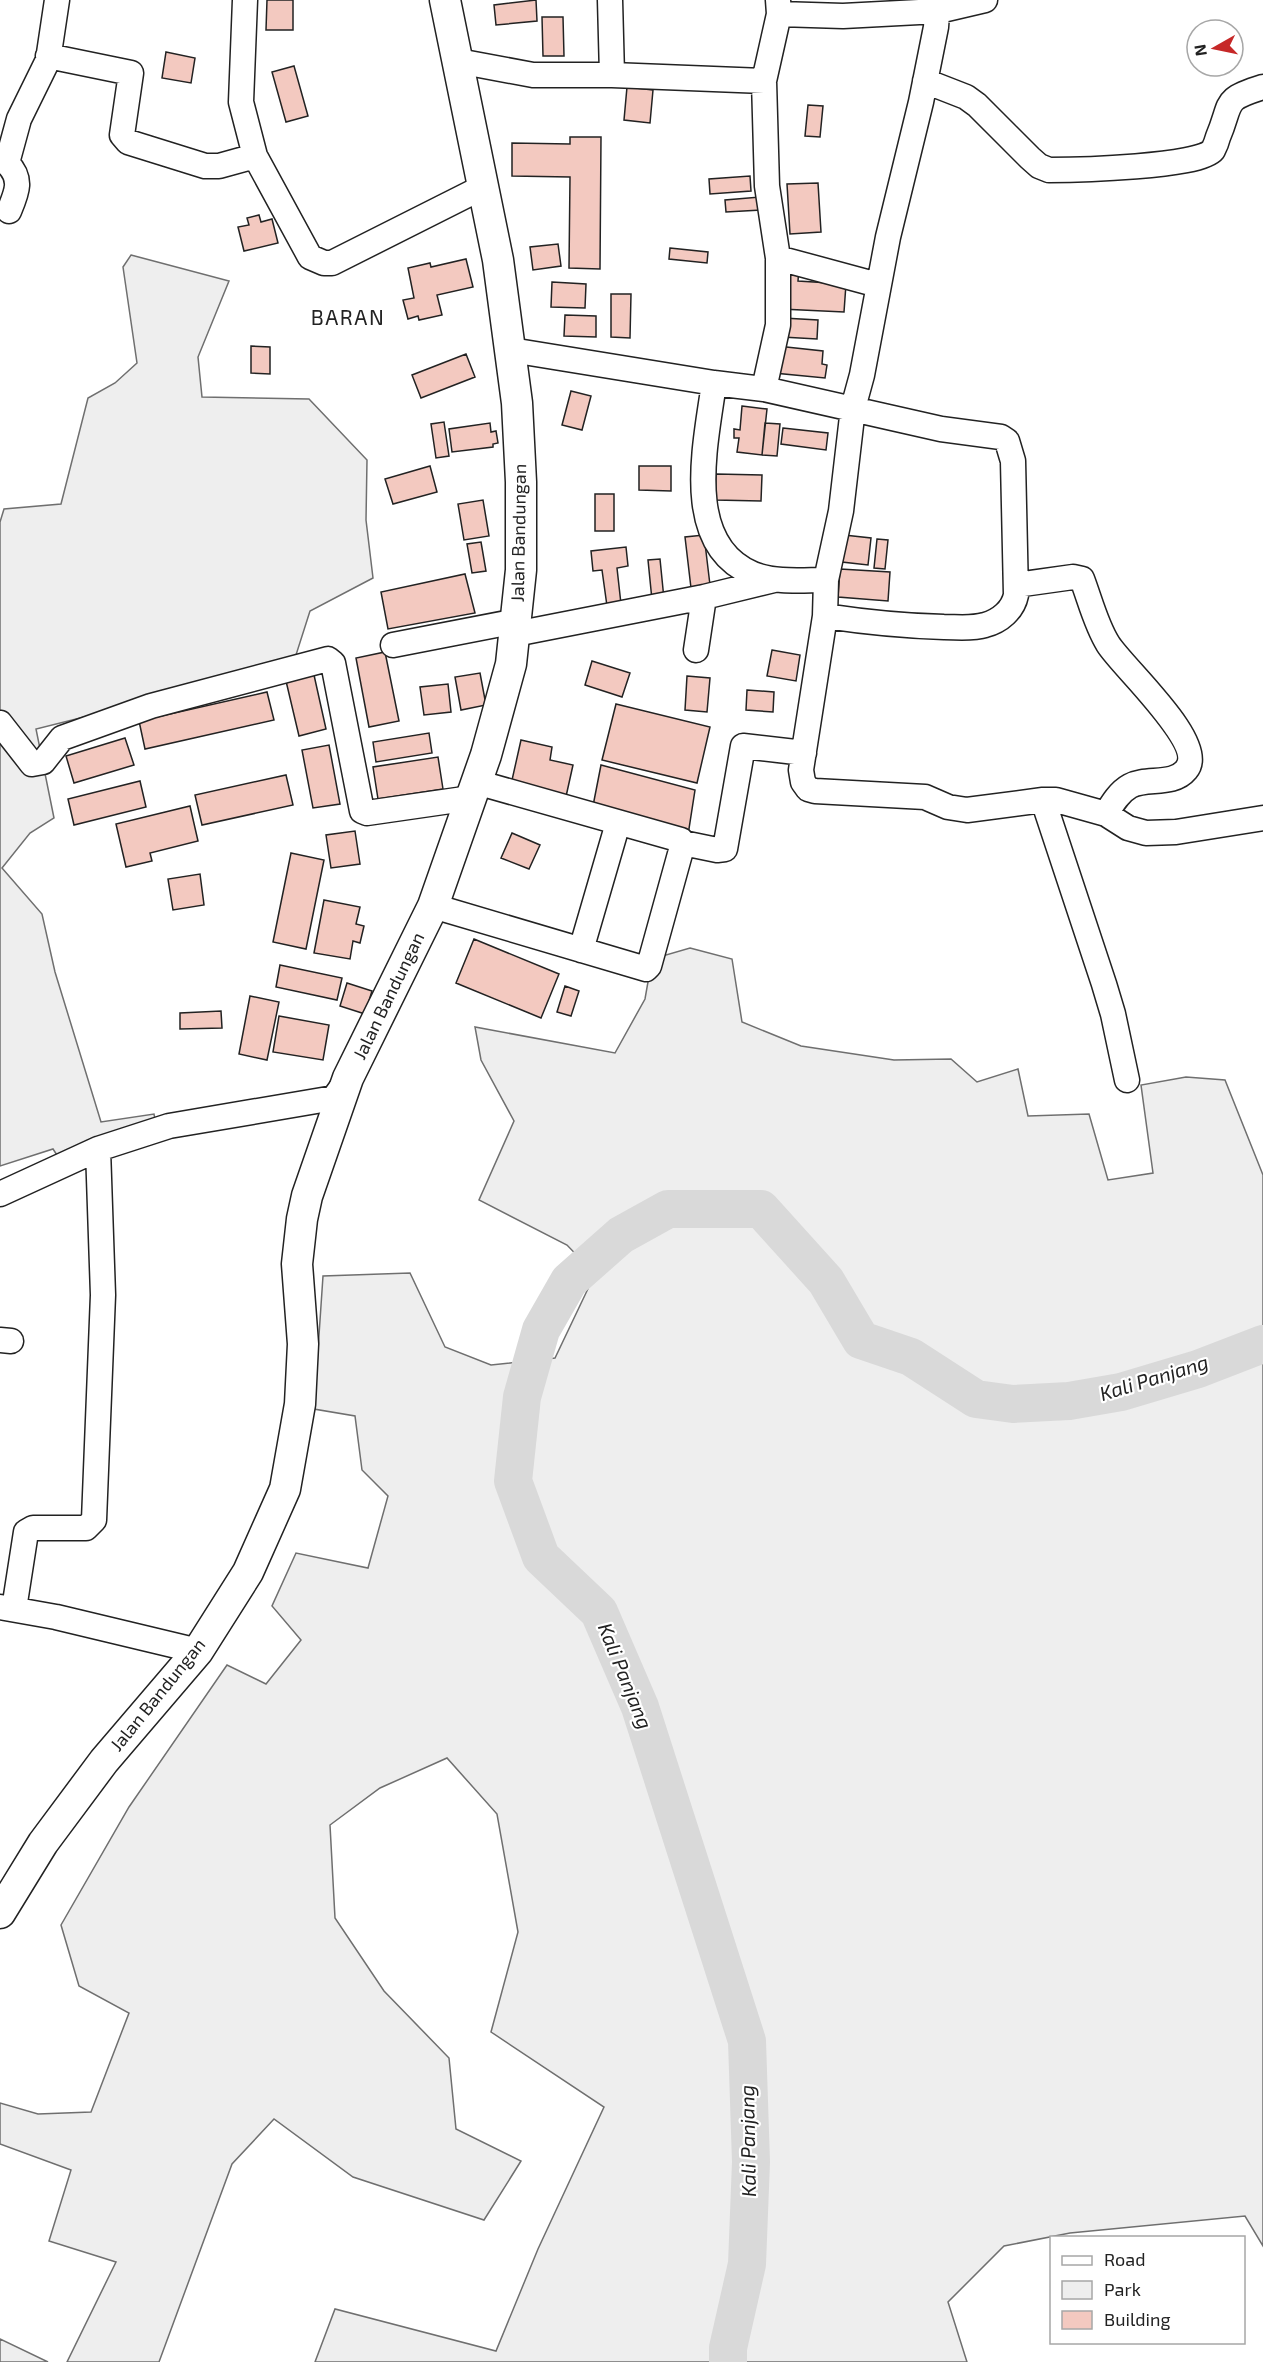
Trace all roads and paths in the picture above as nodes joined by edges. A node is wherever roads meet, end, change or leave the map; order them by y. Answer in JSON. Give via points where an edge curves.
{"nodes":[{"id":1,"x":57,"y":0,"type":"edge"},
{"id":2,"x":245,"y":0,"type":"edge"},
{"id":3,"x":445,"y":0,"type":"edge"},
{"id":4,"x":610,"y":0,"type":"edge"},
{"id":5,"x":985,"y":0,"type":"edge"},
{"id":6,"x":938,"y":5,"type":"edge"},
{"id":7,"x":778,"y":7,"type":"edge"},
{"id":8,"x":48,"y":56,"type":"junction"},
{"id":9,"x":458,"y":61,"type":"junction"},
{"id":10,"x":612,"y":75,"type":"junction"},
{"id":11,"x":764,"y":81,"type":"junction"},
{"id":12,"x":925,"y":81,"type":"junction"},
{"id":13,"x":1263,"y":87,"type":"edge"},
{"id":14,"x":255,"y":156,"type":"junction"},
{"id":15,"x":4,"y":162,"type":"edge"},
{"id":16,"x":483,"y":187,"type":"junction"},
{"id":17,"x":9,"y":211,"type":"dead end"},
{"id":18,"x":778,"y":258,"type":"junction"},
{"id":19,"x":878,"y":285,"type":"junction"},
{"id":20,"x":511,"y":350,"type":"junction"},
{"id":21,"x":714,"y":383,"type":"junction"},
{"id":22,"x":764,"y":389,"type":"junction"},
{"id":23,"x":853,"y":408,"type":"junction"},
{"id":24,"x":774,"y":580,"type":"junction"},
{"id":25,"x":826,"y":580,"type":"junction"},
{"id":26,"x":1016,"y":585,"type":"junction"},
{"id":27,"x":704,"y":597,"type":"junction"},
{"id":28,"x":825,"y":616,"type":"junction"},
{"id":29,"x":516,"y":628,"type":"junction"},
{"id":30,"x":393,"y":645,"type":"dead end"},
{"id":31,"x":696,"y":650,"type":"dead end"},
{"id":32,"x":0,"y":723,"type":"edge"},
{"id":33,"x":804,"y":753,"type":"junction"},
{"id":34,"x":473,"y":790,"type":"junction"},
{"id":35,"x":1043,"y":800,"type":"junction"},
{"id":36,"x":1106,"y":814,"type":"junction"},
{"id":37,"x":1263,"y":818,"type":"edge"},
{"id":38,"x":618,"y":824,"type":"junction"},
{"id":39,"x":683,"y":843,"type":"junction"},
{"id":40,"x":433,"y":906,"type":"junction"},
{"id":41,"x":581,"y":950,"type":"junction"},
{"id":42,"x":348,"y":1078,"type":"junction"},
{"id":43,"x":1127,"y":1080,"type":"dead end"},
{"id":44,"x":98,"y":1149,"type":"junction"},
{"id":45,"x":0,"y":1194,"type":"edge"},
{"id":46,"x":7,"y":1608,"type":"edge"},
{"id":47,"x":198,"y":1651,"type":"junction"},
{"id":48,"x":0,"y":1913,"type":"edge"}],
"edges":[{"from":1,"to":8,"type":"street"},
{"from":2,"to":14,"type":"street","via":[[240,102]]},
{"from":3,"to":9,"type":"main road","name":"Jalan Bandungan"},
{"from":4,"to":10,"type":"street"},
{"from":5,"to":6,"type":"street"},
{"from":6,"to":7,"type":"street","via":[[843,16]]},
{"from":6,"to":12,"type":"street"},
{"from":7,"to":11,"type":"street"},
{"from":8,"to":14,"type":"street","via":[[131,73],[122,135],[128,142],[206,166]]},
{"from":8,"to":15,"type":"street"},
{"from":9,"to":10,"type":"street","via":[[533,75]]},
{"from":9,"to":16,"type":"main road","name":"Jalan Bandungan"},
{"from":10,"to":11,"type":"street"},
{"from":11,"to":18,"type":"street","via":[[767,186]]},
{"from":12,"to":13,"type":"street","via":[[971,101],[1039,166],[1049,170],[1162,163],[1203,156],[1213,149],[1228,104],[1242,93]]},
{"from":12,"to":19,"type":"street"},
{"from":14,"to":16,"type":"street","via":[[310,257],[324,264]]},
{"from":15,"to":17,"type":"street","via":[[13,169],[18,183]]},
{"from":16,"to":20,"type":"main road","name":"Jalan Bandungan"},
{"from":18,"to":19,"type":"street"},
{"from":18,"to":22,"type":"street","via":[[778,325]]},
{"from":19,"to":23,"type":"street"},
{"from":20,"to":21,"type":"street"},
{"from":20,"to":29,"type":"main road","name":"Jalan Bandungan","via":[[521,482],[521,570]]},
{"from":21,"to":22,"type":"street"},
{"from":21,"to":24,"type":"street","via":[[703,476],[708,524],[738,565]]},
{"from":22,"to":23,"type":"street"},
{"from":23,"to":25,"type":"street","via":[[841,511]]},
{"from":23,"to":26,"type":"street","via":[[1007,441],[1013,461]]},
{"from":24,"to":25,"type":"street"},
{"from":24,"to":27,"type":"street"},
{"from":25,"to":28,"type":"street"},
{"from":26,"to":28,"type":"street","via":[[1014,604],[1008,611],[998,620],[973,627],[897,626]]},
{"from":26,"to":36,"type":"street","via":[[1082,579],[1107,644],[1168,714],[1191,751],[1191,762],[1180,775],[1130,786]]},
{"from":27,"to":29,"type":"street"},
{"from":27,"to":31,"type":"street"},
{"from":28,"to":33,"type":"street"},
{"from":29,"to":30,"type":"street"},
{"from":29,"to":34,"type":"main road","name":"Jalan Bandungan","via":[[512,664]]},
{"from":32,"to":34,"type":"street","via":[[32,764],[38,765],[62,738],[150,706],[328,659],[333,663],[362,810],[368,813]]},
{"from":33,"to":35,"type":"street","via":[[801,777],[808,789],[815,791],[925,797],[967,810]]},
{"from":33,"to":39,"type":"street","via":[[743,746],[724,849]]},
{"from":34,"to":38,"type":"street"},
{"from":34,"to":40,"type":"main road","name":"Jalan Bandungan"},
{"from":35,"to":36,"type":"street","via":[[1063,801]]},
{"from":35,"to":43,"type":"street","via":[[1113,1014]]},
{"from":36,"to":37,"type":"street","via":[[1128,828],[1146,833]]},
{"from":38,"to":39,"type":"street"},
{"from":38,"to":41,"type":"street"},
{"from":39,"to":41,"type":"street","via":[[648,968]]},
{"from":40,"to":41,"type":"street"},
{"from":40,"to":42,"type":"main road","name":"Jalan Bandungan"},
{"from":42,"to":44,"type":"street","via":[[334,1098],[170,1126]]},
{"from":42,"to":47,"type":"main road","name":"Jalan Bandungan","via":[[302,1219],[297,1264],[303,1344],[300,1404],[285,1489],[248,1572]]},
{"from":44,"to":45,"type":"street"},
{"from":44,"to":46,"type":"street","via":[[103,1296],[94,1520],[86,1528],[33,1528],[26,1532]]},
{"from":46,"to":47,"type":"street"},
{"from":47,"to":48,"type":"main road","name":"Jalan Bandungan","via":[[104,1761],[43,1843]]}]}
